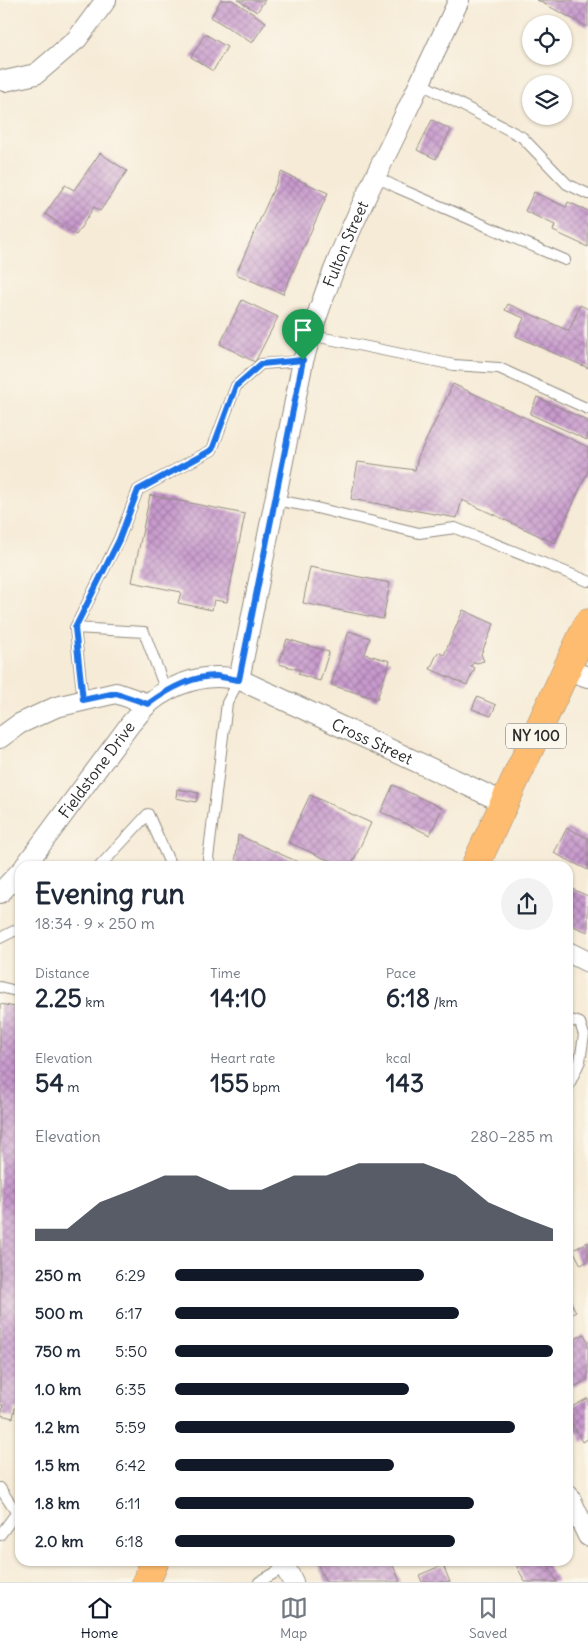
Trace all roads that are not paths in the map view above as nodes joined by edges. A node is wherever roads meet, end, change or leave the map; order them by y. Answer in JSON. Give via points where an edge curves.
{"nodes":[{"id":1,"x":106,"y":0,"type":"edge"},
{"id":2,"x":459,"y":0,"type":"edge"},
{"id":3,"x":0,"y":80,"type":"edge"},
{"id":4,"x":420,"y":83,"type":"junction"},
{"id":5,"x":375,"y":176,"type":"junction"},
{"id":6,"x":588,"y":194,"type":"edge"},
{"id":7,"x":565,"y":260,"type":"dead end"},
{"id":8,"x":310,"y":335,"type":"junction"},
{"id":9,"x":303,"y":360,"type":"junction"},
{"id":10,"x":588,"y":409,"type":"edge"},
{"id":11,"x":276,"y":500,"type":"junction"},
{"id":12,"x":588,"y":581,"type":"edge"},
{"id":13,"x":588,"y":623,"type":"edge"},
{"id":14,"x":75,"y":628,"type":"junction"},
{"id":15,"x":577,"y":673,"type":"edge"},
{"id":16,"x":239,"y":680,"type":"junction"},
{"id":17,"x":166,"y":691,"type":"junction"},
{"id":18,"x":83,"y":700,"type":"junction"},
{"id":19,"x":148,"y":704,"type":"junction"},
{"id":20,"x":0,"y":738,"type":"edge"},
{"id":21,"x":505,"y":803,"type":"junction"},
{"id":22,"x":29,"y":861,"type":"edge"},
{"id":23,"x":105,"y":861,"type":"edge"},
{"id":24,"x":169,"y":861,"type":"edge"},
{"id":25,"x":210,"y":861,"type":"edge"},
{"id":26,"x":477,"y":861,"type":"edge"},
{"id":27,"x":15,"y":877,"type":"edge"},
{"id":28,"x":0,"y":893,"type":"edge"},
{"id":29,"x":15,"y":930,"type":"edge"},
{"id":30,"x":0,"y":938,"type":"edge"},
{"id":31,"x":573,"y":954,"type":"edge"},
{"id":32,"x":588,"y":962,"type":"edge"},
{"id":33,"x":0,"y":987,"type":"edge"},
{"id":34,"x":15,"y":991,"type":"edge"},
{"id":35,"x":573,"y":1021,"type":"edge"},
{"id":36,"x":573,"y":1076,"type":"edge"},
{"id":37,"x":0,"y":1488,"type":"edge"},
{"id":38,"x":573,"y":1504,"type":"edge"},
{"id":39,"x":15,"y":1508,"type":"edge"},
{"id":40,"x":15,"y":1518,"type":"edge"},
{"id":41,"x":0,"y":1535,"type":"edge"},
{"id":42,"x":588,"y":1536,"type":"edge"},
{"id":43,"x":153,"y":1566,"type":"edge"},
{"id":44,"x":287,"y":1570,"type":"edge"},
{"id":45,"x":146,"y":1582,"type":"edge"},
{"id":46,"x":259,"y":1582,"type":"edge"}],
"edges":[{"from":1,"to":3,"type":"street","via":[[77,39],[36,74]]},
{"from":2,"to":4,"type":"street","name":"Fulton Street"},
{"from":4,"to":5,"type":"street","name":"Fulton Street"},
{"from":4,"to":6,"type":"lane","via":[[522,138],[567,184]]},
{"from":5,"to":7,"type":"lane"},
{"from":5,"to":8,"type":"street","name":"Fulton Street","via":[[344,244]]},
{"from":8,"to":9,"type":"street","name":"Fulton Street"},
{"from":8,"to":10,"type":"lane","via":[[454,365],[499,368]]},
{"from":9,"to":11,"type":"street","name":"Fulton Street"},
{"from":9,"to":14,"type":"lane","via":[[261,364],[236,386],[212,450],[138,490],[119,540]]},
{"from":11,"to":12,"type":"lane","via":[[419,533],[455,528]]},
{"from":11,"to":16,"type":"street","name":"Fulton Street"},
{"from":13,"to":15,"type":"main road","number":"NY 100"},
{"from":14,"to":17,"type":"lane","via":[[144,632]]},
{"from":14,"to":18,"type":"lane"},
{"from":15,"to":21,"type":"main road","number":"NY 100"},
{"from":16,"to":17,"type":"street","name":"Fieldstone Drive","via":[[215,676],[191,680]]},
{"from":16,"to":21,"type":"street","name":"Cross Street"},
{"from":16,"to":25,"type":"lane","via":[[227,703]]},
{"from":17,"to":19,"type":"street","name":"Fieldstone Drive"},
{"from":18,"to":19,"type":"street","via":[[116,693]]},
{"from":18,"to":20,"type":"street","via":[[56,707],[19,724]]},
{"from":19,"to":22,"type":"street","name":"Fieldstone Drive"},
{"from":21,"to":26,"type":"main road","number":"NY 100"},
{"from":23,"to":24,"type":"lane","via":[[148,814]]},
{"from":27,"to":28,"type":"street"},
{"from":29,"to":30,"type":"lane"},
{"from":31,"to":32,"type":"street"},
{"from":33,"to":34,"type":"lane"},
{"from":35,"to":36,"type":"lane","via":[[580,1023],[584,1035],[580,1060]]},
{"from":37,"to":39,"type":"lane"},
{"from":38,"to":42,"type":"street"},
{"from":40,"to":41,"type":"lane"},
{"from":43,"to":45,"type":"main road"},
{"from":44,"to":46,"type":"lane"}]}
